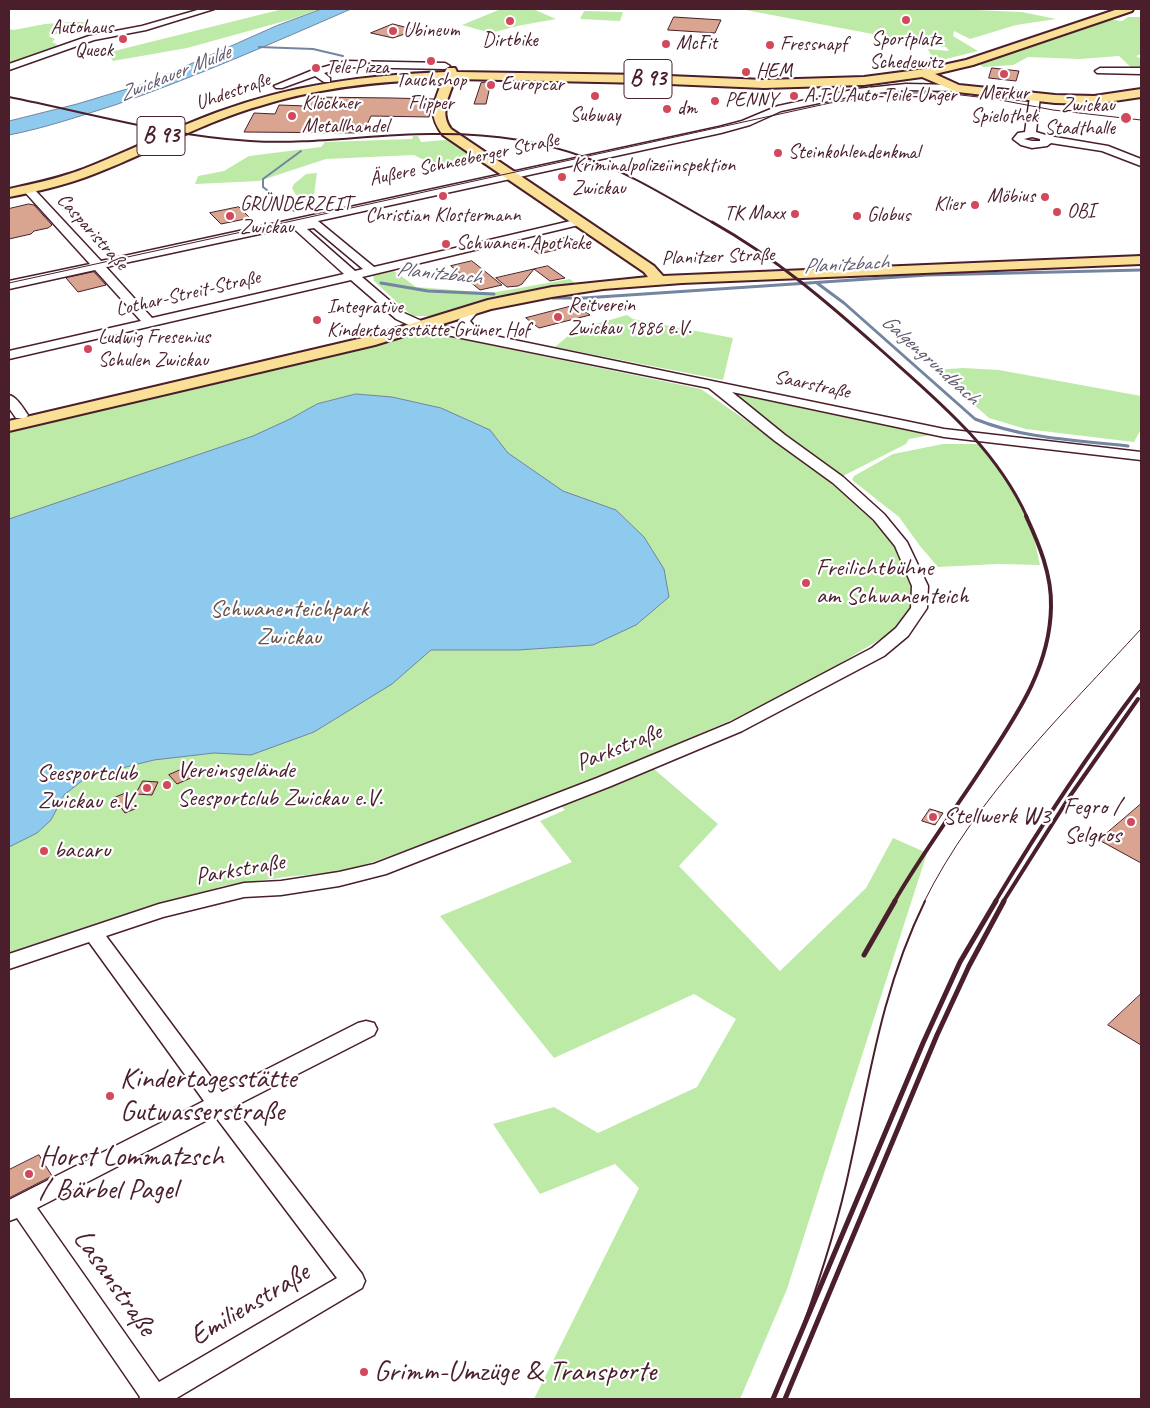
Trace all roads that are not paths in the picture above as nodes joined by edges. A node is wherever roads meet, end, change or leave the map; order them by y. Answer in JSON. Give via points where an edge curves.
{"nodes":[{"id":1,"x":210,"y":9,"type":"edge"},
{"id":2,"x":1117,"y":9,"type":"edge"},
{"id":3,"x":1128,"y":9,"type":"edge"},
{"id":4,"x":191,"y":11,"type":"edge"},
{"id":5,"x":1098,"y":17,"type":"junction"},
{"id":6,"x":9,"y":67,"type":"edge"},
{"id":7,"x":449,"y":70,"type":"junction"},
{"id":8,"x":920,"y":71,"type":"junction"},
{"id":9,"x":1100,"y":71,"type":"dead end"},
{"id":10,"x":1141,"y":71,"type":"edge"},
{"id":11,"x":316,"y":72,"type":"junction"},
{"id":12,"x":897,"y":77,"type":"junction"},
{"id":13,"x":327,"y":80,"type":"junction"},
{"id":14,"x":938,"y":80,"type":"junction"},
{"id":15,"x":279,"y":86,"type":"dead end"},
{"id":16,"x":957,"y":88,"type":"junction"},
{"id":17,"x":1141,"y":93,"type":"edge"},
{"id":18,"x":1034,"y":97,"type":"junction"},
{"id":19,"x":1141,"y":163,"type":"edge"},
{"id":20,"x":507,"y":173,"type":"junction"},
{"id":21,"x":9,"y":190,"type":"edge"},
{"id":22,"x":29,"y":190,"type":"junction"},
{"id":23,"x":9,"y":194,"type":"edge"},
{"id":24,"x":579,"y":222,"type":"junction"},
{"id":25,"x":296,"y":225,"type":"junction"},
{"id":26,"x":1141,"y":260,"type":"edge"},
{"id":27,"x":95,"y":263,"type":"junction"},
{"id":28,"x":357,"y":274,"type":"junction"},
{"id":29,"x":9,"y":279,"type":"edge"},
{"id":30,"x":659,"y":280,"type":"junction"},
{"id":31,"x":9,"y":285,"type":"edge"},
{"id":32,"x":472,"y":310,"type":"junction"},
{"id":33,"x":149,"y":322,"type":"junction"},
{"id":34,"x":422,"y":326,"type":"junction"},
{"id":35,"x":476,"y":337,"type":"junction"},
{"id":36,"x":9,"y":355,"type":"edge"},
{"id":37,"x":716,"y":386,"type":"junction"},
{"id":38,"x":9,"y":399,"type":"edge"},
{"id":39,"x":15,"y":420,"type":"edge"},
{"id":40,"x":1141,"y":456,"type":"edge"},
{"id":41,"x":93,"y":933,"type":"junction"},
{"id":42,"x":9,"y":962,"type":"edge"},
{"id":43,"x":366,"y":1029,"type":"dead end"},
{"id":44,"x":218,"y":1104,"type":"junction"},
{"id":45,"x":15,"y":1207,"type":"edge"},
{"id":46,"x":154,"y":1398,"type":"edge"}],
"edges":[{"from":1,"to":4,"type":"street"},
{"from":2,"to":5,"type":"main road","number":"B 93"},
{"from":3,"to":5,"type":"main road","number":"B 93"},
{"from":4,"to":6,"type":"street","via":[[143,28],[92,38]]},
{"from":5,"to":8,"type":"main road","number":"B 93"},
{"from":7,"to":8,"type":"main road","number":"B 93","via":[[786,80]]},
{"from":7,"to":11,"type":"street","via":[[346,64]]},
{"from":7,"to":12,"type":"main road","number":"B 93","via":[[764,84],[845,83]]},
{"from":7,"to":13,"type":"main road","name":"Uhdestraße","number":"B 93"},
{"from":7,"to":20,"type":"main road","via":[[437,117],[440,125]]},
{"from":7,"to":22,"type":"main road","name":"Uhdestraße","number":"B 93","via":[[347,83],[274,97],[221,115],[82,174]]},
{"from":8,"to":12,"type":"main road","number":"B 93"},
{"from":8,"to":14,"type":"main road","name":"Äußere Schneeberger Straße"},
{"from":9,"to":10,"type":"street"},
{"from":11,"to":13,"type":"street"},
{"from":11,"to":15,"type":"street"},
{"from":12,"to":14,"type":"main road"},
{"from":13,"to":21,"type":"main road","name":"Uhdestraße","number":"B 93","via":[[265,94],[71,173]]},
{"from":14,"to":16,"type":"main road","name":"Äußere Schneeberger Straße"},
{"from":16,"to":18,"type":"main road","name":"Äußere Schneeberger Straße"},
{"from":16,"to":20,"type":"street","name":"Äußere Schneeberger Straße","via":[[906,87],[858,92],[778,109],[746,123]]},
{"from":17,"to":18,"type":"main road","name":"Äußere Schneeberger Straße","via":[[1076,101]]},
{"from":18,"to":19,"type":"street","via":[[1032,134],[1018,139],[1033,144],[1046,140],[1104,148]]},
{"from":20,"to":24,"type":"main road"},
{"from":20,"to":25,"type":"street","name":"Äußere Schneeberger Straße"},
{"from":20,"to":27,"type":"street","name":"Äußere Schneeberger Straße","via":[[297,214]]},
{"from":22,"to":23,"type":"main road","name":"Uhdestraße","number":"B 93"},
{"from":22,"to":27,"type":"street","name":"Casparistraße"},
{"from":24,"to":28,"type":"street","name":"Lothar-Streit-Straße"},
{"from":24,"to":30,"type":"main road","via":[[649,269]]},
{"from":25,"to":27,"type":"street","name":"Äußere Schneeberger Straße"},
{"from":25,"to":28,"type":"street","name":"Saarstraße"},
{"from":25,"to":28,"type":"street","name":"Saarstraße","via":[[316,224]]},
{"from":26,"to":30,"type":"main road","name":"Planitzer Straße"},
{"from":27,"to":29,"type":"street","name":"Äußere Schneeberger Straße"},
{"from":27,"to":31,"type":"street","name":"Äußere Schneeberger Straße"},
{"from":27,"to":33,"type":"street","name":"Casparistraße"},
{"from":28,"to":33,"type":"street","name":"Lothar-Streit-Straße"},
{"from":28,"to":34,"type":"street","name":"Saarstraße","via":[[400,316]]},
{"from":30,"to":32,"type":"main road","name":"Planitzer Straße","via":[[552,292]]},
{"from":32,"to":34,"type":"main road","name":"Planitzer Straße"},
{"from":32,"to":35,"type":"street","via":[[464,321]]},
{"from":33,"to":36,"type":"street","name":"Lothar-Streit-Straße"},
{"from":34,"to":35,"type":"street","name":"Saarstraße"},
{"from":34,"to":39,"type":"main road","name":"Planitzer Straße","via":[[376,340]]},
{"from":35,"to":37,"type":"street","name":"Saarstraße"},
{"from":37,"to":40,"type":"street","name":"Saarstraße","via":[[944,433]]},
{"from":37,"to":41,"type":"street","name":"Parkstraße","via":[[838,480],[879,517],[902,545],[920,586],[919,608],[902,632],[878,652],[736,727],[379,870],[281,888],[244,890],[159,911]]},
{"from":38,"to":39,"type":"street"},
{"from":41,"to":42,"type":"street","name":"Parkstraße"},
{"from":41,"to":44,"type":"street"},
{"from":43,"to":44,"type":"street"},
{"from":44,"to":45,"type":"street"},
{"from":44,"to":46,"type":"street","name":"Emilienstraße","via":[[353,1281]]},
{"from":45,"to":46,"type":"street","name":"Lasanstraße"}]}
